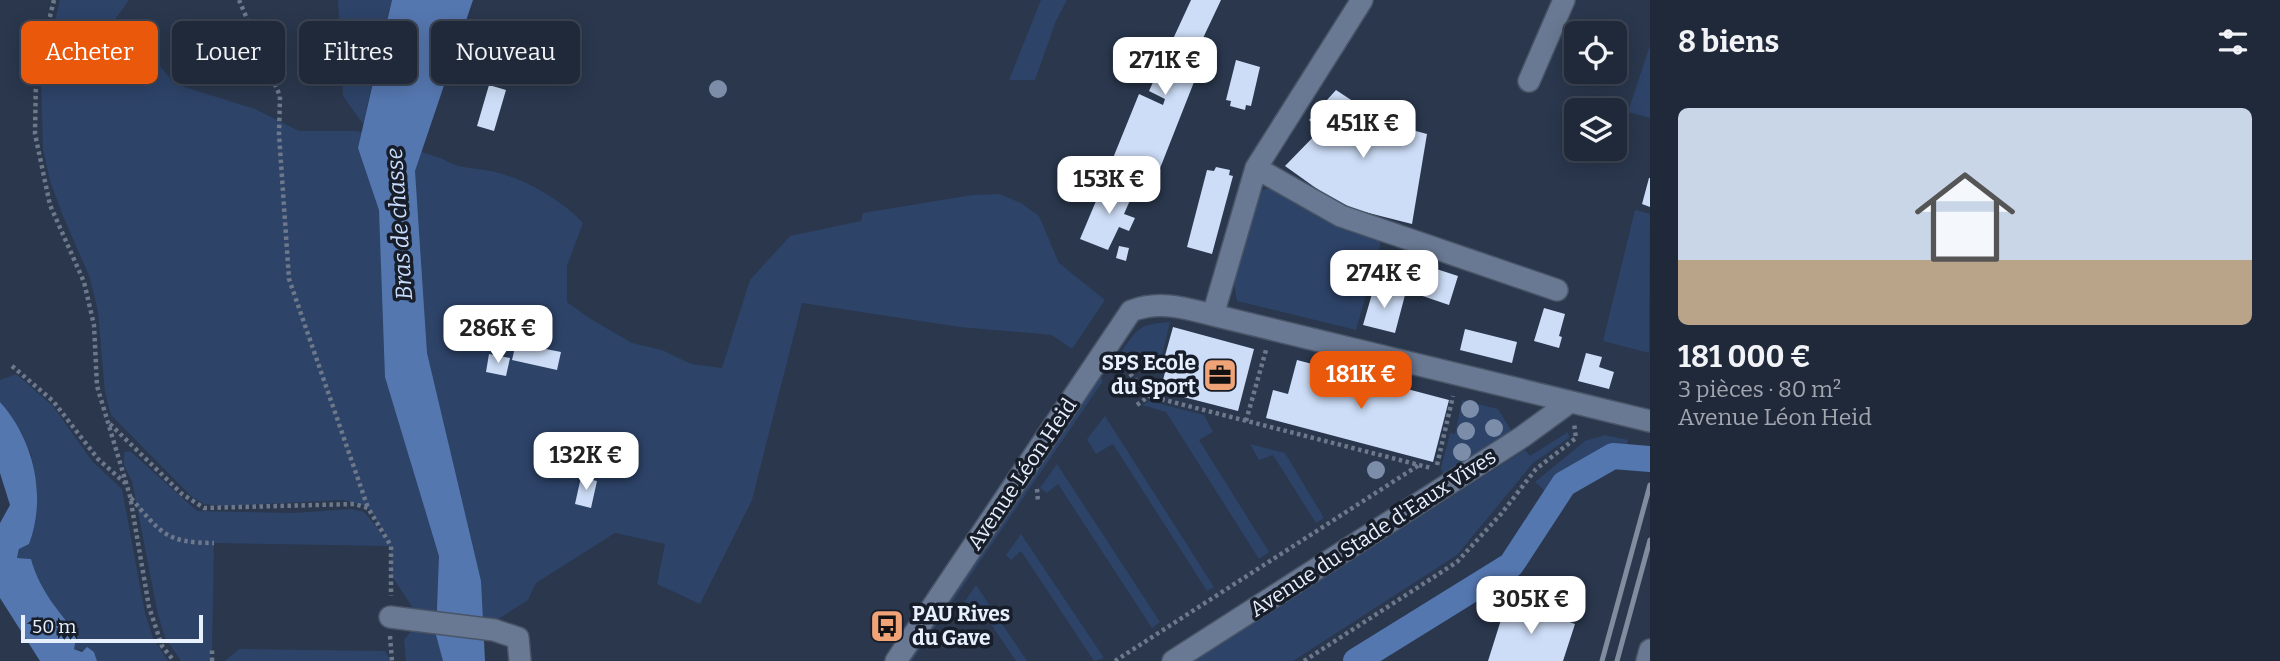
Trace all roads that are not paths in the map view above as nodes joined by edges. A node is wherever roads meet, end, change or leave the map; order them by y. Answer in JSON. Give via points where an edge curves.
{"nodes":[{"id":1,"x":1362,"y":0,"type":"edge"},
{"id":2,"x":1564,"y":0,"type":"edge"},
{"id":3,"x":1529,"y":81,"type":"dead end"},
{"id":4,"x":1256,"y":168,"type":"junction"},
{"id":5,"x":1557,"y":290,"type":"dead end"},
{"id":6,"x":1213,"y":315,"type":"junction"},
{"id":7,"x":1570,"y":402,"type":"junction"},
{"id":8,"x":1650,"y":421,"type":"edge"},
{"id":9,"x":390,"y":617,"type":"dead end"},
{"id":10,"x":1650,"y":650,"type":"edge"},
{"id":11,"x":520,"y":661,"type":"edge"},
{"id":12,"x":896,"y":661,"type":"edge"},
{"id":13,"x":1172,"y":661,"type":"edge"},
{"id":14,"x":1647,"y":661,"type":"edge"}],
"edges":[{"from":1,"to":4,"type":"street"},
{"from":2,"to":3,"type":"street"},
{"from":4,"to":5,"type":"street","via":[[1340,216]]},
{"from":4,"to":6,"type":"street"},
{"from":6,"to":7,"type":"street","name":"Avenue Léon Heid"},
{"from":6,"to":12,"type":"street","name":"Avenue Léon Heid","via":[[1161,303],[1131,311]]},
{"from":7,"to":8,"type":"street","name":"Avenue Léon Heid"},
{"from":7,"to":13,"type":"street","name":"Avenue du Stade d'Eaux Vives"},
{"from":9,"to":11,"type":"street","via":[[494,630],[518,638]]},
{"from":10,"to":14,"type":"street"}]}
